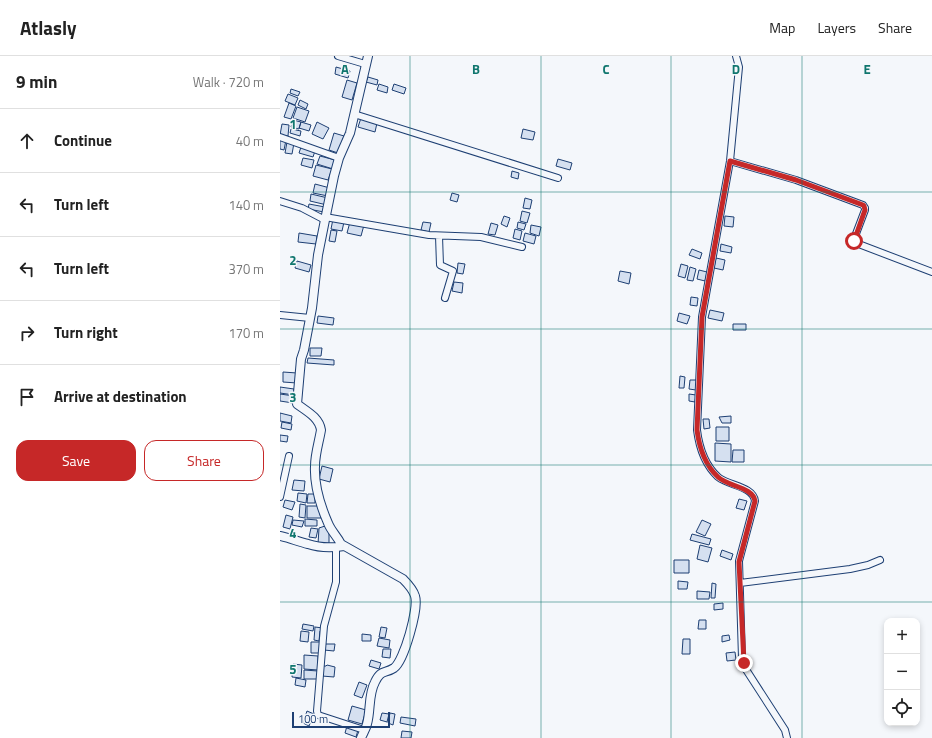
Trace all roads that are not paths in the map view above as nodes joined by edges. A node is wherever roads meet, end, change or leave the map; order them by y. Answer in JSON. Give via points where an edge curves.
{"nodes":[{"id":1,"x":338,"y":56,"type":"edge"},
{"id":2,"x":736,"y":56,"type":"edge"},
{"id":3,"x":366,"y":60,"type":"edge"},
{"id":4,"x":354,"y":114,"type":"junction"},
{"id":5,"x":280,"y":137,"type":"edge"},
{"id":6,"x":340,"y":158,"type":"junction"},
{"id":7,"x":730,"y":161,"type":"junction"},
{"id":8,"x":558,"y":178,"type":"dead end"},
{"id":9,"x":280,"y":201,"type":"edge"},
{"id":10,"x":325,"y":219,"type":"junction"},
{"id":11,"x":439,"y":236,"type":"junction"},
{"id":12,"x":522,"y":247,"type":"dead end"},
{"id":13,"x":932,"y":272,"type":"edge"},
{"id":14,"x":445,"y":298,"type":"dead end"},
{"id":15,"x":280,"y":314,"type":"edge"},
{"id":16,"x":310,"y":318,"type":"junction"},
{"id":17,"x":289,"y":456,"type":"dead end"},
{"id":18,"x":280,"y":497,"type":"edge"},
{"id":19,"x":280,"y":536,"type":"edge"},
{"id":20,"x":340,"y":547,"type":"junction"},
{"id":21,"x":880,"y":560,"type":"dead end"},
{"id":22,"x":740,"y":583,"type":"junction"},
{"id":23,"x":363,"y":734,"type":"edge"},
{"id":24,"x":787,"y":738,"type":"edge"}],
"edges":[{"from":1,"to":3,"type":"street"},
{"from":2,"to":7,"type":"street","via":[[739,67]]},
{"from":3,"to":4,"type":"street"},
{"from":4,"to":6,"type":"street"},
{"from":4,"to":8,"type":"street"},
{"from":5,"to":6,"type":"street"},
{"from":6,"to":10,"type":"street"},
{"from":7,"to":13,"type":"street","via":[[796,180],[863,205],[865,210],[854,239],[856,243]]},
{"from":7,"to":22,"type":"street","via":[[702,317],[697,430],[700,447],[717,476],[750,492],[755,501],[739,558]]},
{"from":9,"to":10,"type":"street"},
{"from":10,"to":11,"type":"street"},
{"from":10,"to":16,"type":"street"},
{"from":11,"to":12,"type":"street","via":[[478,237]]},
{"from":11,"to":14,"type":"street","via":[[440,265],[453,271]]},
{"from":15,"to":16,"type":"street"},
{"from":16,"to":20,"type":"street","via":[[301,359],[297,404],[320,424],[315,467],[317,486],[329,526],[337,536]]},
{"from":17,"to":18,"type":"street"},
{"from":19,"to":20,"type":"street","via":[[309,545]]},
{"from":20,"to":23,"type":"street","via":[[336,579],[324,626],[317,712],[318,715]]},
{"from":20,"to":23,"type":"street","via":[[403,579],[410,586],[417,605],[400,659],[394,668],[380,673],[374,682]]},
{"from":21,"to":22,"type":"street","via":[[850,569]]},
{"from":22,"to":24,"type":"street","via":[[742,658],[745,668],[785,730]]}]}
